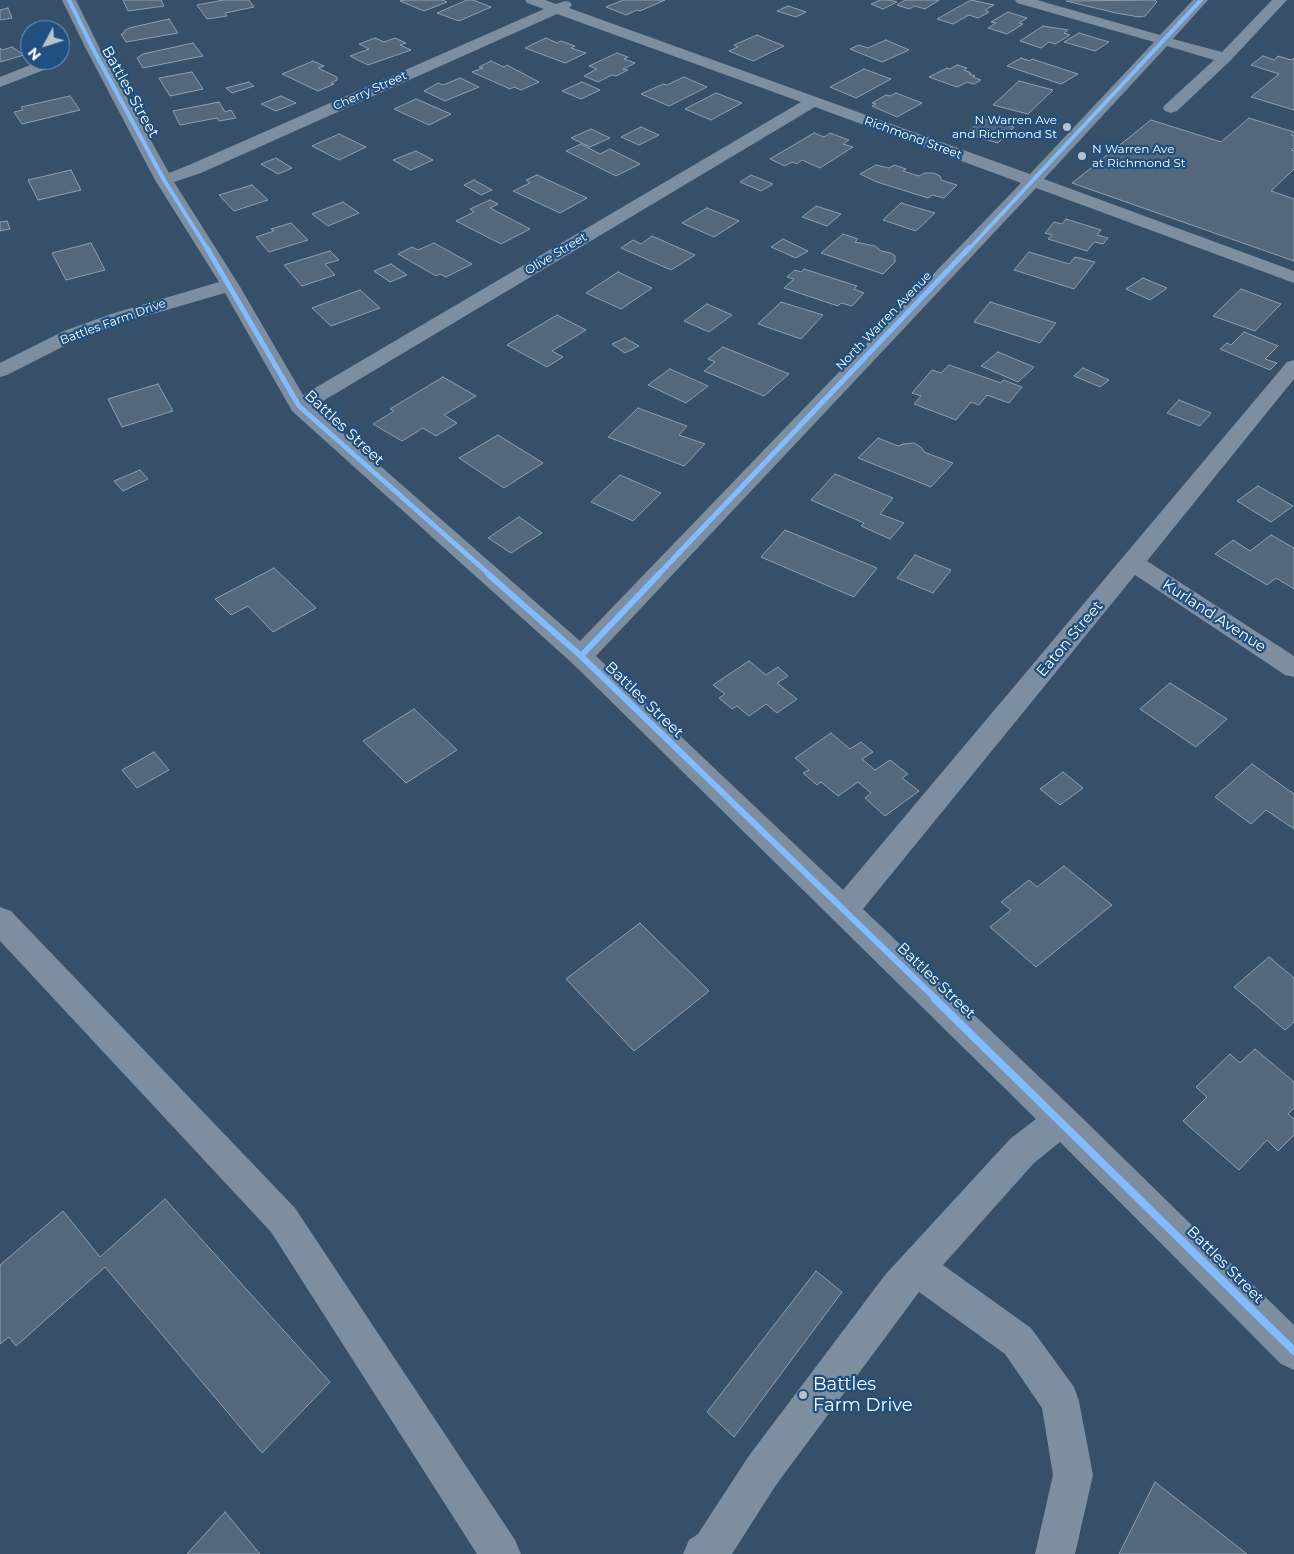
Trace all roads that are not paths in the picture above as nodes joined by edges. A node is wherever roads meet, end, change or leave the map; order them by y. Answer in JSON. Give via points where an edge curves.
{"nodes":[{"id":1,"x":69,"y":0,"type":"edge"},
{"id":2,"x":532,"y":0,"type":"edge"},
{"id":3,"x":576,"y":0,"type":"edge"},
{"id":4,"x":1022,"y":0,"type":"edge"},
{"id":5,"x":1201,"y":0,"type":"edge"},
{"id":6,"x":1280,"y":0,"type":"edge"},
{"id":7,"x":556,"y":9,"type":"junction"},
{"id":8,"x":1163,"y":41,"type":"junction"},
{"id":9,"x":71,"y":54,"type":"edge"},
{"id":10,"x":1225,"y":58,"type":"junction"},
{"id":11,"x":0,"y":82,"type":"edge"},
{"id":12,"x":814,"y":101,"type":"junction"},
{"id":13,"x":1171,"y":108,"type":"dead end"},
{"id":14,"x":164,"y":180,"type":"junction"},
{"id":15,"x":1032,"y":182,"type":"junction"},
{"id":16,"x":1294,"y":277,"type":"edge"},
{"id":17,"x":230,"y":285,"type":"junction"},
{"id":18,"x":1294,"y":366,"type":"edge"},
{"id":19,"x":0,"y":371,"type":"edge"},
{"id":20,"x":299,"y":406,"type":"junction"},
{"id":21,"x":1133,"y":563,"type":"junction"},
{"id":22,"x":581,"y":656,"type":"junction"},
{"id":23,"x":1294,"y":668,"type":"edge"},
{"id":24,"x":845,"y":910,"type":"junction"},
{"id":25,"x":0,"y":920,"type":"edge"},
{"id":26,"x":1061,"y":1120,"type":"junction"},
{"id":27,"x":916,"y":1268,"type":"junction"},
{"id":28,"x":1294,"y":1351,"type":"edge"},
{"id":29,"x":712,"y":1552,"type":"edge"},
{"id":30,"x":501,"y":1554,"type":"edge"},
{"id":31,"x":1055,"y":1554,"type":"edge"}],
"edges":[{"from":1,"to":9,"type":"street","name":"Battles Street"},
{"from":2,"to":7,"type":"street","name":"Richmond Street"},
{"from":3,"to":7,"type":"street","name":"Cherry Street"},
{"from":4,"to":8,"type":"street"},
{"from":5,"to":8,"type":"street","name":"North Warren Avenue"},
{"from":6,"to":10,"type":"street"},
{"from":7,"to":12,"type":"street","name":"Richmond Street"},
{"from":7,"to":14,"type":"street","name":"Cherry Street"},
{"from":8,"to":10,"type":"street"},
{"from":8,"to":15,"type":"street","name":"North Warren Avenue"},
{"from":9,"to":11,"type":"street"},
{"from":9,"to":14,"type":"street","name":"Battles Street"},
{"from":10,"to":13,"type":"street"},
{"from":12,"to":15,"type":"street","name":"Richmond Street"},
{"from":12,"to":20,"type":"street","name":"Olive Street"},
{"from":14,"to":17,"type":"street","name":"Battles Street"},
{"from":15,"to":16,"type":"street","name":"Richmond Street"},
{"from":15,"to":22,"type":"street","name":"North Warren Avenue"},
{"from":17,"to":19,"type":"street","name":"Battles Farm Drive","via":[[126,315],[71,335]]},
{"from":17,"to":20,"type":"street","name":"Battles Street"},
{"from":18,"to":21,"type":"street","name":"Eaton Street"},
{"from":20,"to":22,"type":"street","name":"Battles Street"},
{"from":21,"to":23,"type":"street","name":"Kurland Avenue"},
{"from":21,"to":24,"type":"street","name":"Eaton Street"},
{"from":22,"to":24,"type":"street","name":"Battles Street"},
{"from":24,"to":26,"type":"street","name":"Battles Street"},
{"from":25,"to":30,"type":"street","via":[[283,1220]]},
{"from":26,"to":27,"type":"street","via":[[1022,1151]]},
{"from":26,"to":28,"type":"street","name":"Battles Street"},
{"from":27,"to":29,"type":"street","via":[[762,1471]]},
{"from":27,"to":31,"type":"street","via":[[1018,1341],[1060,1401],[1073,1475]]}]}
